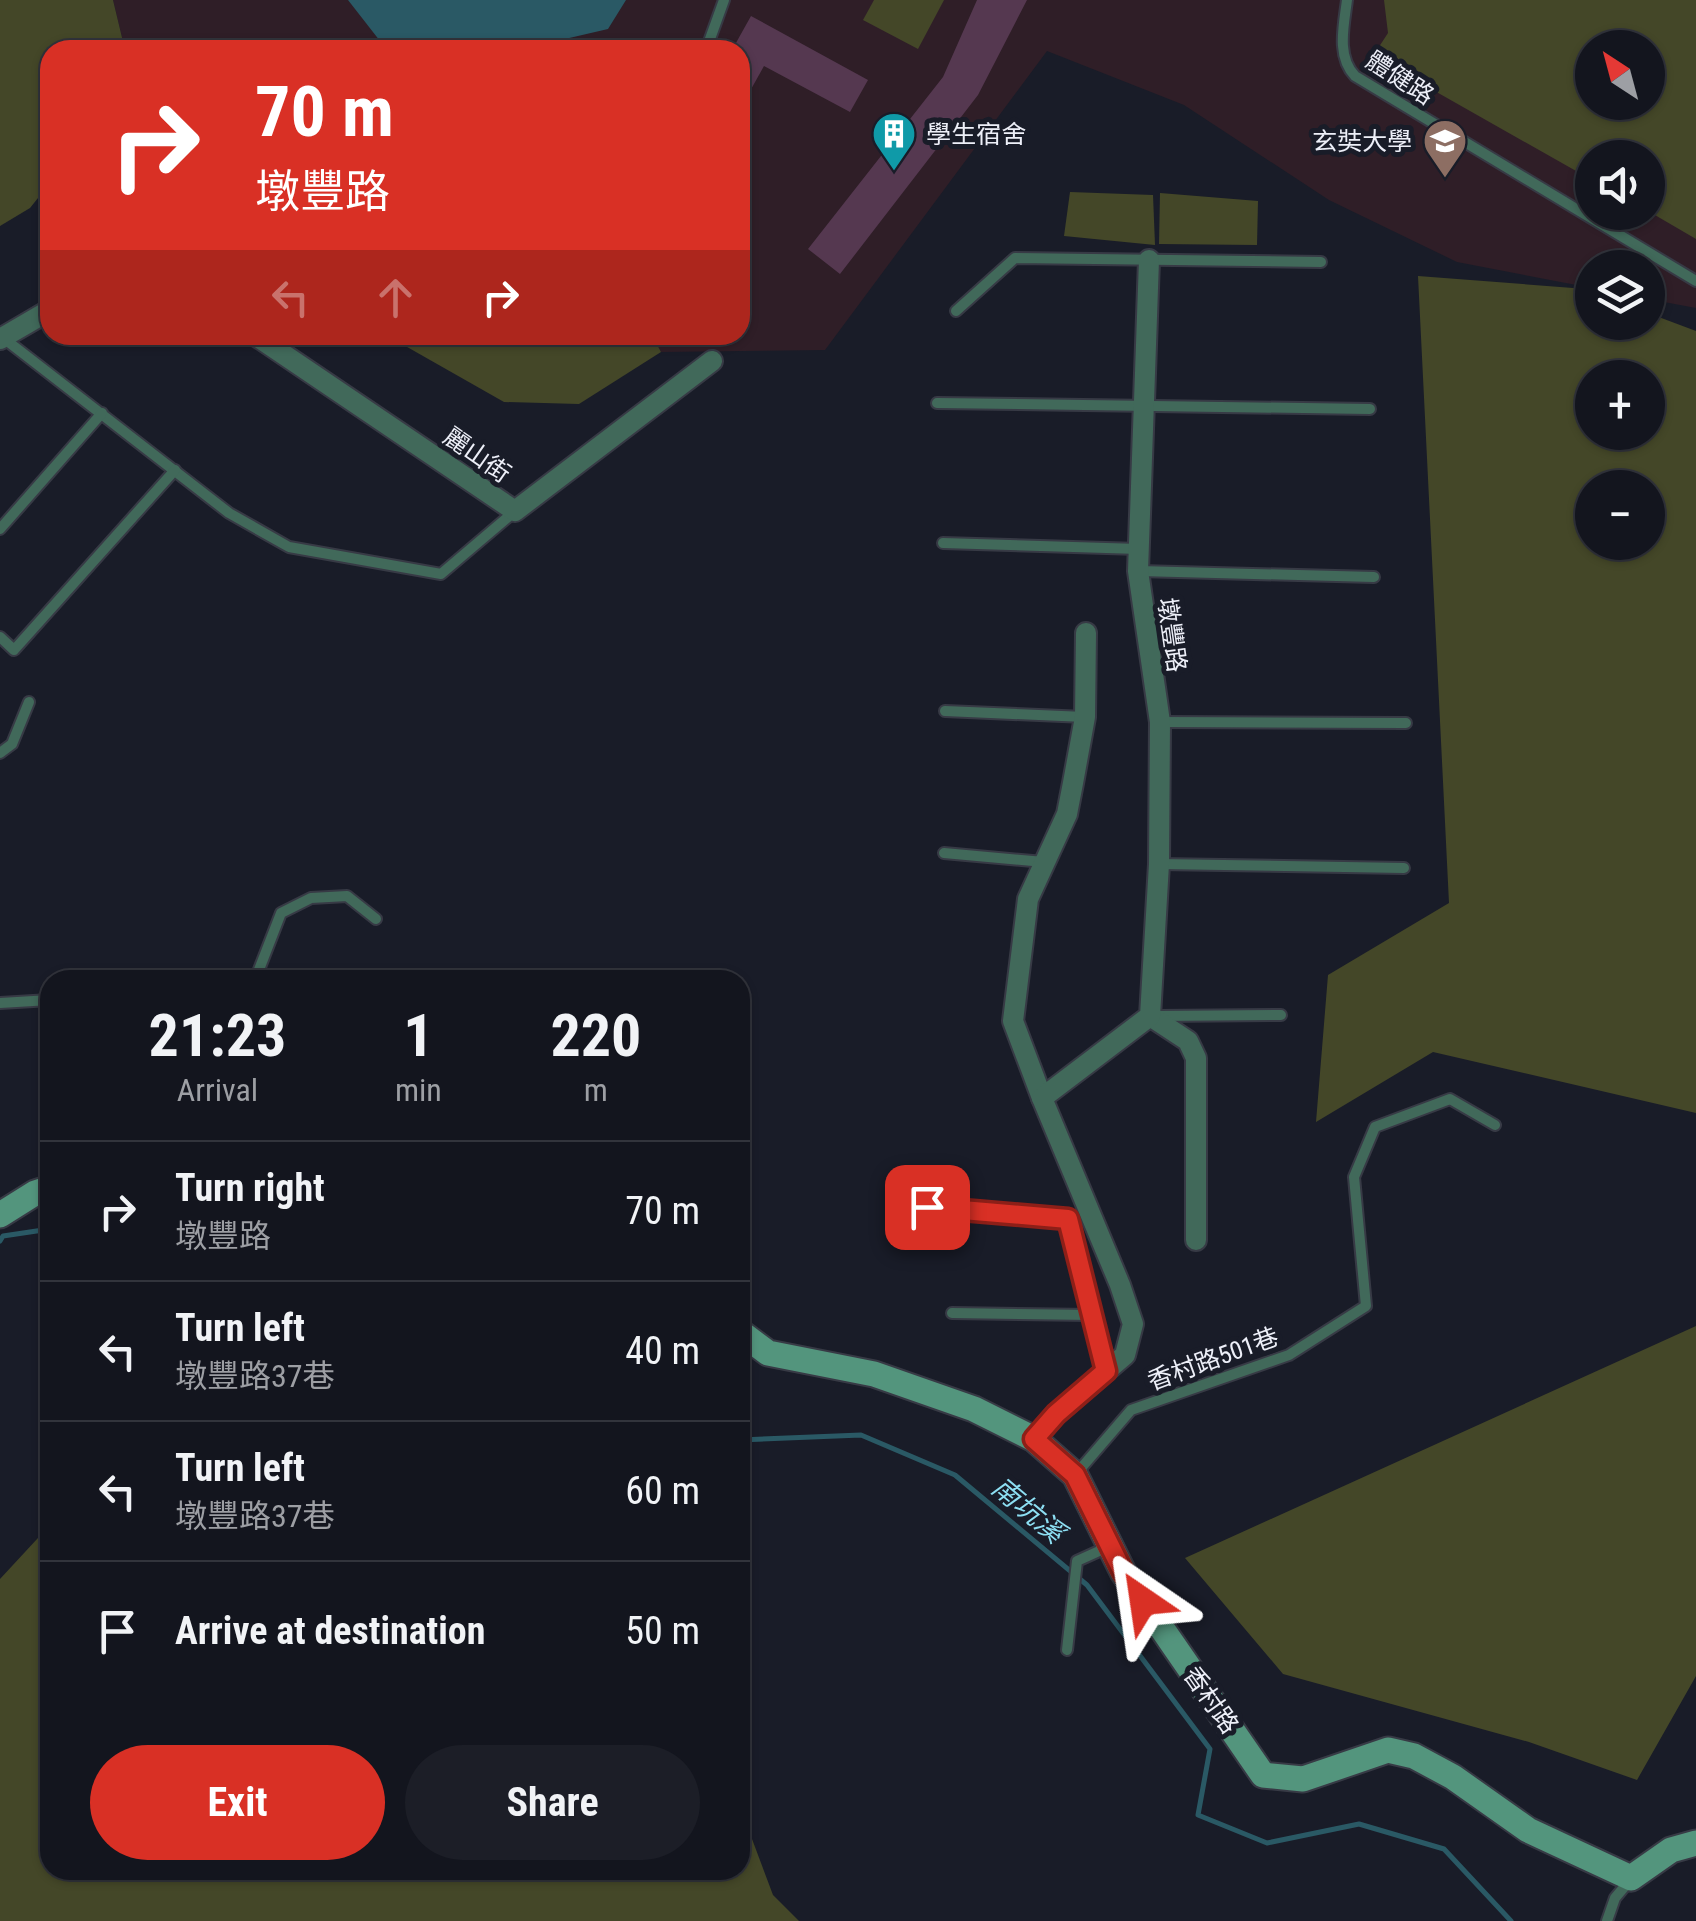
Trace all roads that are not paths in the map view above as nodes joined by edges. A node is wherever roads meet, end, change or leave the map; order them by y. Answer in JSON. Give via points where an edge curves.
{"nodes":[{"id":1,"x":724,"y":0,"type":"edge"},
{"id":2,"x":1347,"y":0,"type":"edge"},
{"id":3,"x":710,"y":40,"type":"edge"},
{"id":4,"x":1149,"y":260,"type":"junction"},
{"id":5,"x":1321,"y":262,"type":"dead end"},
{"id":6,"x":1696,"y":281,"type":"edge"},
{"id":7,"x":956,"y":312,"type":"dead end"},
{"id":8,"x":40,"y":316,"type":"edge"},
{"id":9,"x":1,"y":338,"type":"edge"},
{"id":10,"x":270,"y":345,"type":"edge"},
{"id":11,"x":712,"y":361,"type":"dead end"},
{"id":12,"x":937,"y":404,"type":"dead end"},
{"id":13,"x":1142,"y":406,"type":"junction"},
{"id":14,"x":1370,"y":409,"type":"dead end"},
{"id":15,"x":102,"y":413,"type":"junction"},
{"id":16,"x":175,"y":470,"type":"junction"},
{"id":17,"x":515,"y":511,"type":"junction"},
{"id":18,"x":0,"y":530,"type":"edge"},
{"id":19,"x":943,"y":543,"type":"dead end"},
{"id":20,"x":1138,"y":549,"type":"junction"},
{"id":21,"x":1138,"y":571,"type":"junction"},
{"id":22,"x":1374,"y":577,"type":"dead end"},
{"id":23,"x":1086,"y":633,"type":"dead end"},
{"id":24,"x":0,"y":637,"type":"edge"},
{"id":25,"x":30,"y":702,"type":"dead end"},
{"id":26,"x":945,"y":711,"type":"dead end"},
{"id":27,"x":1085,"y":717,"type":"junction"},
{"id":28,"x":1160,"y":722,"type":"junction"},
{"id":29,"x":1406,"y":724,"type":"dead end"},
{"id":30,"x":0,"y":753,"type":"edge"},
{"id":31,"x":944,"y":852,"type":"dead end"},
{"id":32,"x":1045,"y":862,"type":"junction"},
{"id":33,"x":1159,"y":864,"type":"junction"},
{"id":34,"x":1404,"y":868,"type":"dead end"},
{"id":35,"x":376,"y":919,"type":"dead end"},
{"id":36,"x":258,"y":970,"type":"edge"},
{"id":37,"x":40,"y":1001,"type":"edge"},
{"id":38,"x":0,"y":1003,"type":"edge"},
{"id":39,"x":1150,"y":1016,"type":"junction"},
{"id":40,"x":1281,"y":1016,"type":"dead end"},
{"id":41,"x":1042,"y":1098,"type":"junction"},
{"id":42,"x":1495,"y":1125,"type":"dead end"},
{"id":43,"x":40,"y":1191,"type":"edge"},
{"id":44,"x":927,"y":1207,"type":"dead end"},
{"id":45,"x":0,"y":1215,"type":"edge"},
{"id":46,"x":1196,"y":1240,"type":"dead end"},
{"id":47,"x":952,"y":1313,"type":"dead end"},
{"id":48,"x":1092,"y":1315,"type":"junction"},
{"id":49,"x":750,"y":1339,"type":"edge"},
{"id":50,"x":1106,"y":1371,"type":"junction"},
{"id":51,"x":1034,"y":1439,"type":"junction"},
{"id":52,"x":1075,"y":1475,"type":"junction"},
{"id":53,"x":1111,"y":1546,"type":"junction"},
{"id":54,"x":1067,"y":1650,"type":"dead end"},
{"id":55,"x":1696,"y":1843,"type":"edge"},
{"id":56,"x":1631,"y":1878,"type":"junction"},
{"id":57,"x":1607,"y":1921,"type":"edge"}],
"edges":[{"from":1,"to":3,"type":"lane"},
{"from":2,"to":6,"type":"lane","name":"體健路","via":[[1343,51],[1355,76]]},
{"from":4,"to":5,"type":"lane"},
{"from":4,"to":7,"type":"lane","via":[[1015,258]]},
{"from":4,"to":13,"type":"street","name":"墩豐路"},
{"from":8,"to":9,"type":"street"},
{"from":9,"to":15,"type":"lane"},
{"from":10,"to":17,"type":"street","name":"麗山街"},
{"from":11,"to":17,"type":"street","name":"麗山街"},
{"from":12,"to":13,"type":"lane"},
{"from":13,"to":14,"type":"lane"},
{"from":13,"to":20,"type":"street","name":"墩豐路"},
{"from":15,"to":16,"type":"lane"},
{"from":15,"to":18,"type":"lane"},
{"from":16,"to":17,"type":"lane","via":[[229,513],[289,547],[440,574]]},
{"from":16,"to":24,"type":"lane","via":[[14,650]]},
{"from":19,"to":20,"type":"lane"},
{"from":20,"to":21,"type":"street","name":"墩豐路"},
{"from":21,"to":22,"type":"lane"},
{"from":21,"to":28,"type":"street","name":"墩豐路"},
{"from":23,"to":27,"type":"street"},
{"from":25,"to":30,"type":"lane","via":[[12,744]]},
{"from":26,"to":27,"type":"lane"},
{"from":27,"to":32,"type":"street","via":[[1067,814]]},
{"from":28,"to":29,"type":"lane"},
{"from":28,"to":33,"type":"street","name":"墩豐路"},
{"from":31,"to":32,"type":"lane"},
{"from":32,"to":41,"type":"street","via":[[1028,899],[1012,1021]]},
{"from":33,"to":34,"type":"lane"},
{"from":33,"to":39,"type":"street","name":"墩豐路"},
{"from":35,"to":36,"type":"lane","via":[[347,896],[311,898],[280,914]]},
{"from":37,"to":38,"type":"lane"},
{"from":39,"to":40,"type":"lane"},
{"from":39,"to":41,"type":"street"},
{"from":39,"to":46,"type":"street","via":[[1188,1040],[1196,1058]]},
{"from":41,"to":50,"type":"street","via":[[1132,1324],[1125,1355]]},
{"from":42,"to":52,"type":"lane","name":"香村路501巷","via":[[1450,1099],[1375,1127],[1354,1177],[1366,1306],[1289,1355],[1130,1410]]},
{"from":43,"to":45,"type":"street"},
{"from":44,"to":48,"type":"lane","via":[[1068,1219]]},
{"from":47,"to":48,"type":"lane"},
{"from":48,"to":50,"type":"lane"},
{"from":49,"to":51,"type":"street","name":"香村路","via":[[768,1352],[874,1374],[974,1408]]},
{"from":50,"to":51,"type":"street"},
{"from":51,"to":52,"type":"street","name":"香村路"},
{"from":52,"to":53,"type":"street","name":"香村路"},
{"from":53,"to":54,"type":"lane","via":[[1077,1561]]},
{"from":53,"to":56,"type":"street","name":"香村路","via":[[1263,1775],[1303,1779],[1388,1750],[1414,1756],[1528,1830]]},
{"from":55,"to":56,"type":"street","via":[[1671,1850]]},
{"from":56,"to":57,"type":"lane"}]}
